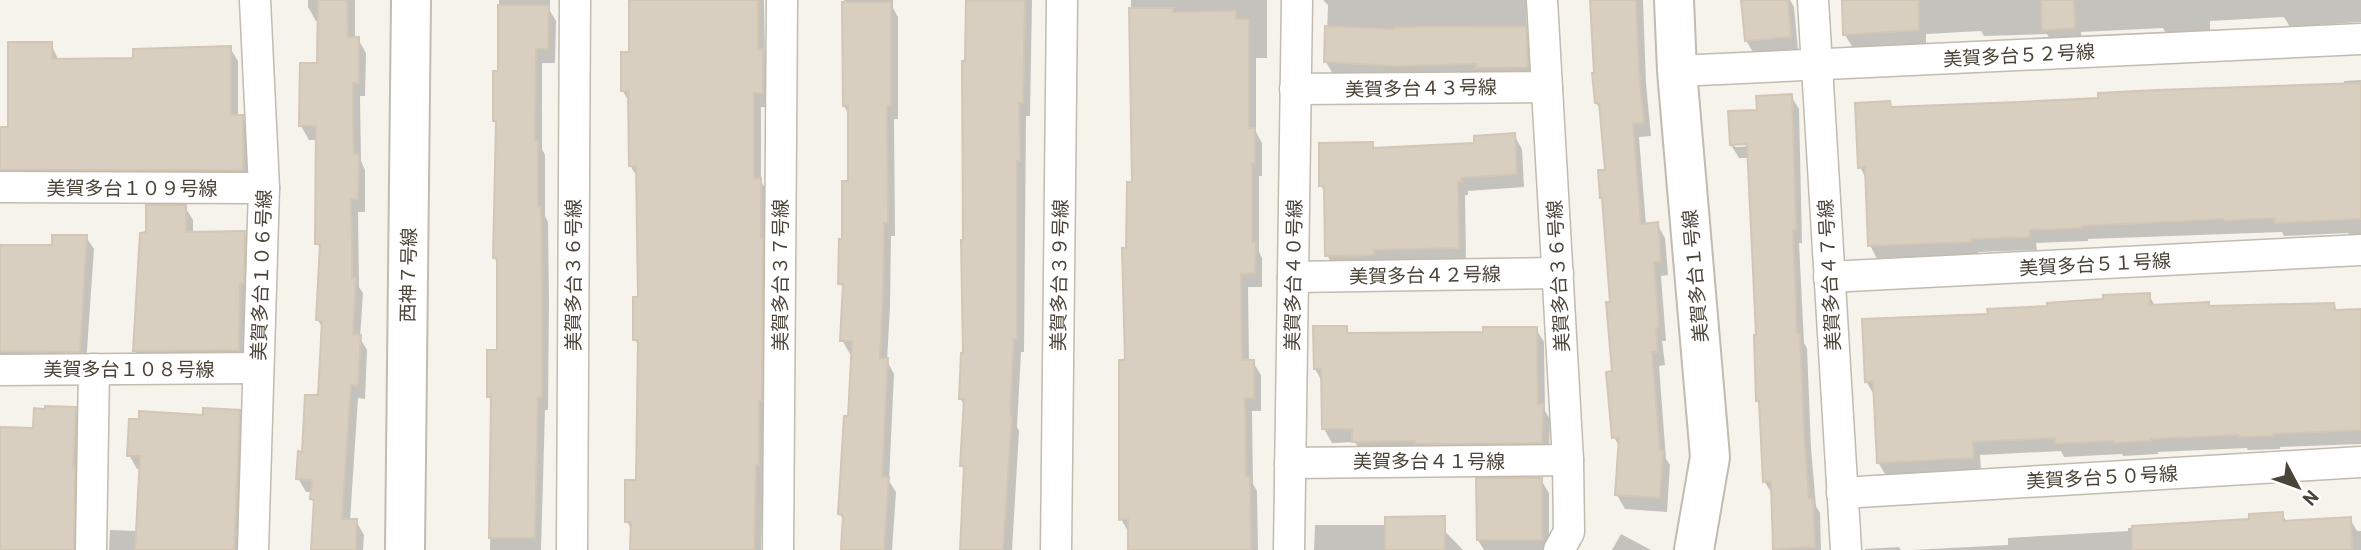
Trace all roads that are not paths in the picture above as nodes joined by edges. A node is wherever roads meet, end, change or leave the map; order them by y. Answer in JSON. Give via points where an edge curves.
{"nodes":[{"id":1,"x":255,"y":0,"type":"edge"},
{"id":2,"x":411,"y":0,"type":"edge"},
{"id":3,"x":575,"y":0,"type":"edge"},
{"id":4,"x":782,"y":0,"type":"edge"},
{"id":5,"x":1062,"y":0,"type":"edge"},
{"id":6,"x":1297,"y":0,"type":"edge"},
{"id":7,"x":1542,"y":0,"type":"edge"},
{"id":8,"x":1674,"y":0,"type":"edge"},
{"id":9,"x":1813,"y":0,"type":"edge"},
{"id":10,"x":2361,"y":39,"type":"edge"},
{"id":11,"x":1817,"y":64,"type":"junction"},
{"id":12,"x":1677,"y":71,"type":"junction"},
{"id":13,"x":1547,"y":86,"type":"junction"},
{"id":14,"x":1295,"y":89,"type":"junction"},
{"id":15,"x":0,"y":187,"type":"edge"},
{"id":16,"x":264,"y":188,"type":"junction"},
{"id":17,"x":2361,"y":250,"type":"edge"},
{"id":18,"x":1558,"y":273,"type":"junction"},
{"id":19,"x":1293,"y":277,"type":"junction"},
{"id":20,"x":1829,"y":277,"type":"junction"},
{"id":21,"x":258,"y":368,"type":"junction"},
{"id":22,"x":94,"y":369,"type":"junction"},
{"id":23,"x":0,"y":370,"type":"edge"},
{"id":24,"x":1568,"y":460,"type":"junction"},
{"id":25,"x":2361,"y":462,"type":"edge"},
{"id":26,"x":1290,"y":463,"type":"junction"},
{"id":27,"x":1842,"y":492,"type":"junction"},
{"id":28,"x":91,"y":550,"type":"edge"},
{"id":29,"x":253,"y":550,"type":"edge"},
{"id":30,"x":405,"y":550,"type":"edge"},
{"id":31,"x":572,"y":550,"type":"edge"},
{"id":32,"x":778,"y":550,"type":"edge"},
{"id":33,"x":1056,"y":550,"type":"edge"},
{"id":34,"x":1289,"y":550,"type":"edge"},
{"id":35,"x":1559,"y":550,"type":"edge"},
{"id":36,"x":1694,"y":550,"type":"edge"},
{"id":37,"x":1846,"y":550,"type":"edge"}],
"edges":[{"from":1,"to":16,"type":"street","name":"美賀多台１０６号線"},
{"from":2,"to":30,"type":"street","name":"西神７号線"},
{"from":3,"to":31,"type":"street","name":"美賀多台３６号線"},
{"from":4,"to":32,"type":"street","name":"美賀多台３７号線"},
{"from":5,"to":33,"type":"street","name":"美賀多台３９号線"},
{"from":6,"to":14,"type":"street","name":"美賀多台４０号線"},
{"from":7,"to":13,"type":"street","name":"美賀多台３６号線"},
{"from":8,"to":12,"type":"street","name":"美賀多台１号線"},
{"from":9,"to":11,"type":"street","name":"美賀多台４７号線"},
{"from":10,"to":11,"type":"street","name":"美賀多台５２号線"},
{"from":11,"to":12,"type":"street","name":"美賀多台５２号線"},
{"from":11,"to":20,"type":"street","name":"美賀多台４７号線"},
{"from":12,"to":36,"type":"street","name":"美賀多台１号線","via":[[1710,457]]},
{"from":13,"to":14,"type":"street","name":"美賀多台４３号線"},
{"from":13,"to":18,"type":"street","name":"美賀多台３６号線"},
{"from":14,"to":19,"type":"street","name":"美賀多台４０号線"},
{"from":15,"to":16,"type":"street","name":"美賀多台１０９号線"},
{"from":16,"to":21,"type":"street","name":"美賀多台１０６号線"},
{"from":17,"to":20,"type":"street","name":"美賀多台５１号線"},
{"from":18,"to":19,"type":"street","name":"美賀多台４２号線"},
{"from":18,"to":24,"type":"street","name":"美賀多台３６号線"},
{"from":19,"to":26,"type":"street","name":"美賀多台４０号線"},
{"from":20,"to":27,"type":"street","name":"美賀多台４７号線"},
{"from":21,"to":22,"type":"street","name":"美賀多台１０８号線"},
{"from":21,"to":29,"type":"street","name":"美賀多台１０６号線"},
{"from":22,"to":23,"type":"street","name":"美賀多台１０８号線"},
{"from":22,"to":28,"type":"street"},
{"from":24,"to":26,"type":"street","name":"美賀多台４１号線"},
{"from":24,"to":35,"type":"street","name":"美賀多台３６号線","via":[[1569,532]]},
{"from":25,"to":27,"type":"street","name":"美賀多台５０号線"},
{"from":26,"to":34,"type":"street","name":"美賀多台４０号線"},
{"from":27,"to":37,"type":"street","name":"美賀多台４７号線"}]}
